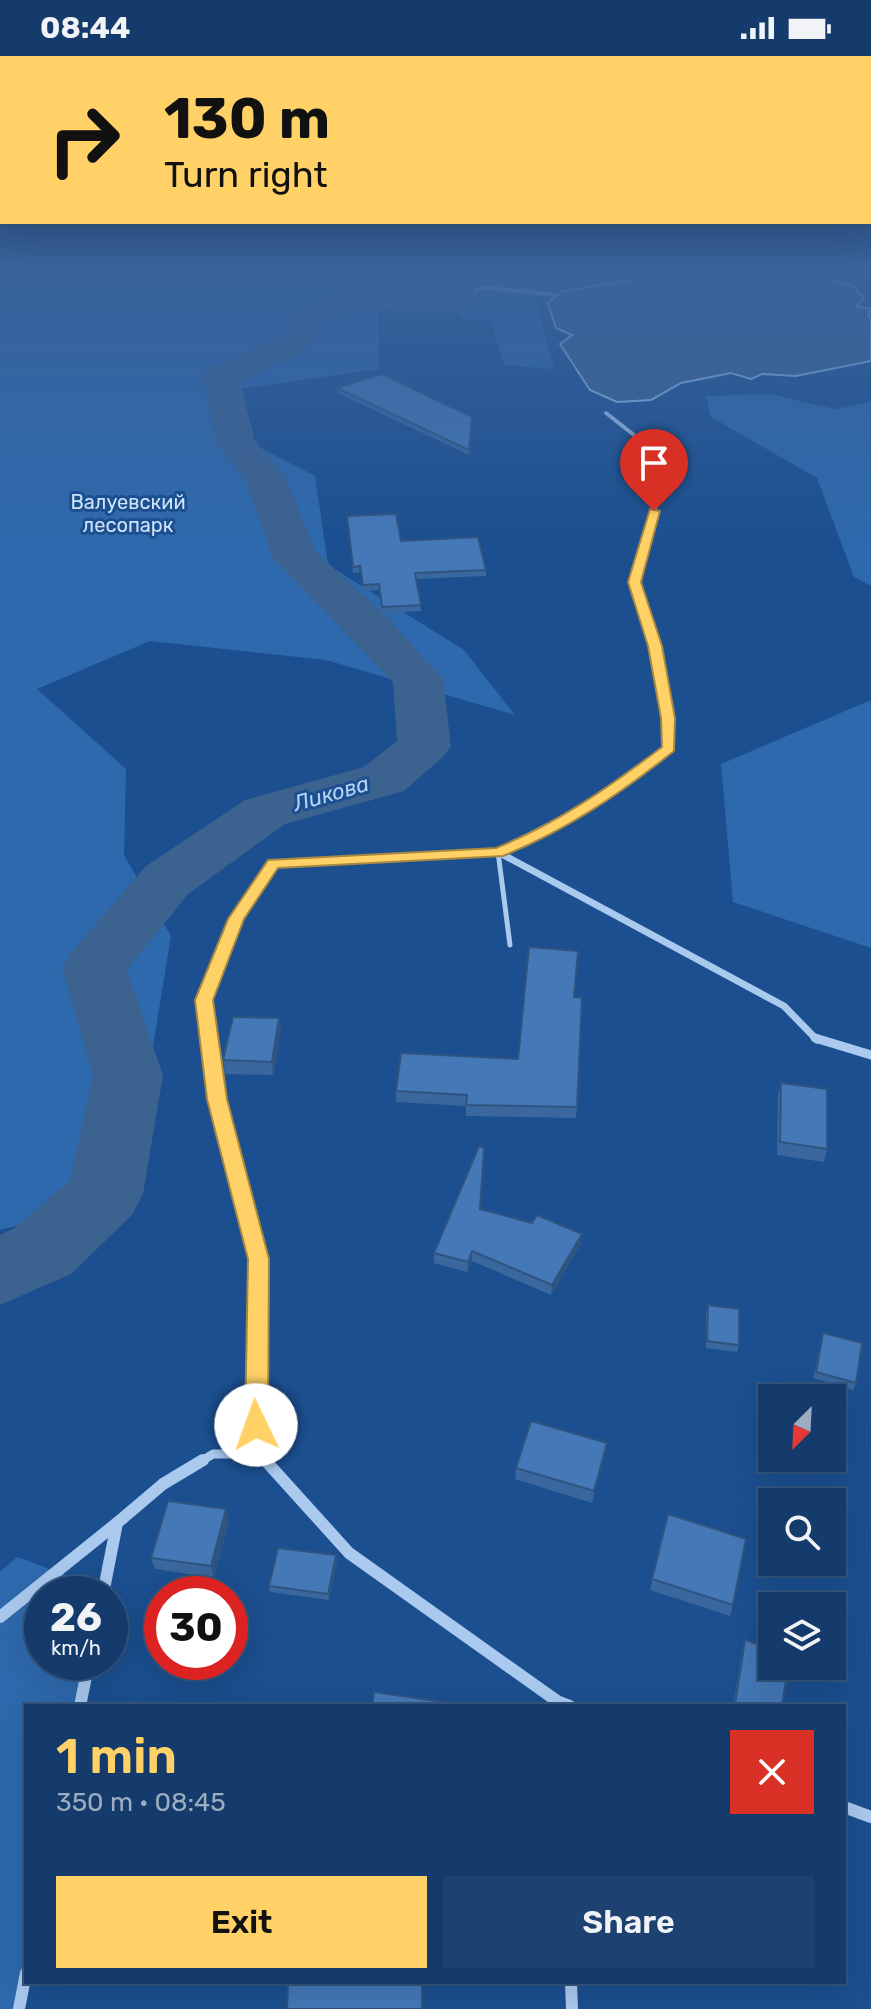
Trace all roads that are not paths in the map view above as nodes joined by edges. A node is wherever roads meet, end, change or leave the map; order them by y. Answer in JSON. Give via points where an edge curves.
{"nodes":[{"id":1,"x":606,"y":413,"type":"dead end"},
{"id":2,"x":498,"y":852,"type":"junction"},
{"id":3,"x":510,"y":945,"type":"dead end"},
{"id":4,"x":871,"y":1055,"type":"edge"},
{"id":5,"x":259,"y":1454,"type":"junction"},
{"id":6,"x":117,"y":1523,"type":"junction"},
{"id":7,"x":107,"y":1576,"type":"edge"},
{"id":8,"x":0,"y":1617,"type":"edge"},
{"id":9,"x":85,"y":1680,"type":"edge"},
{"id":10,"x":80,"y":1704,"type":"edge"},
{"id":11,"x":557,"y":1704,"type":"edge"},
{"id":12,"x":846,"y":1808,"type":"edge"},
{"id":13,"x":871,"y":1817,"type":"edge"},
{"id":14,"x":24,"y":1983,"type":"edge"},
{"id":15,"x":571,"y":1984,"type":"edge"},
{"id":16,"x":19,"y":2009,"type":"edge"},
{"id":17,"x":572,"y":2009,"type":"edge"}],
"edges":[{"from":1,"to":2,"type":"street","via":[[657,462],[660,488],[635,582],[655,646],[669,748],[604,799]]},
{"from":2,"to":3,"type":"lane"},
{"from":2,"to":4,"type":"street","via":[[784,1006],[817,1040]]},
{"from":2,"to":5,"type":"street","via":[[273,863],[236,919],[204,1000],[217,1099],[259,1259],[254,1397]]},
{"from":5,"to":6,"type":"street","via":[[213,1454],[163,1484]]},
{"from":5,"to":11,"type":"street","via":[[349,1553]]},
{"from":6,"to":7,"type":"street"},
{"from":6,"to":8,"type":"street"},
{"from":9,"to":10,"type":"street"},
{"from":12,"to":13,"type":"street"},
{"from":14,"to":16,"type":"street"},
{"from":15,"to":17,"type":"street"}]}
